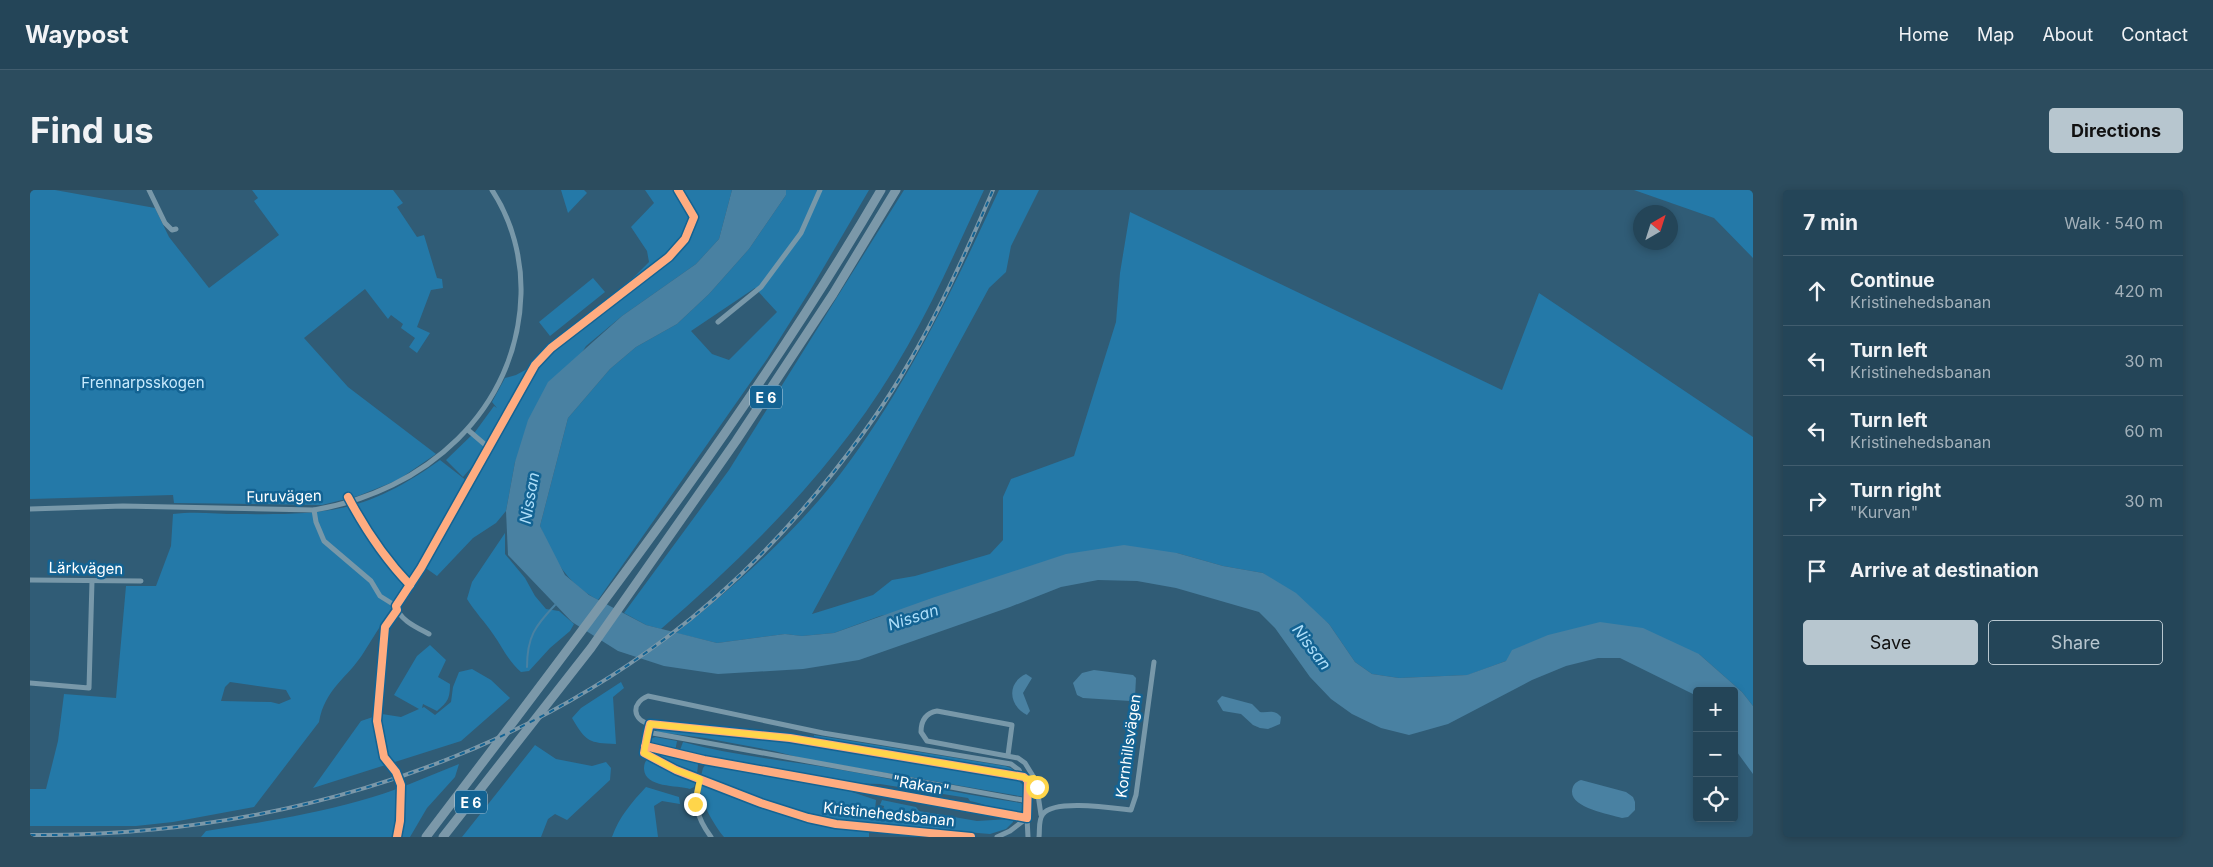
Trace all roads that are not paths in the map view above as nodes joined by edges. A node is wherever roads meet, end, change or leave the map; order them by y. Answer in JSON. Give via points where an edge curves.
{"nodes":[{"id":1,"x":150,"y":190,"type":"edge"},
{"id":2,"x":492,"y":190,"type":"edge"},
{"id":3,"x":820,"y":190,"type":"edge"},
{"id":4,"x":881,"y":190,"type":"edge"},
{"id":5,"x":896,"y":190,"type":"edge"},
{"id":6,"x":176,"y":229,"type":"dead end"},
{"id":7,"x":718,"y":322,"type":"dead end"},
{"id":8,"x":468,"y":430,"type":"junction"},
{"id":9,"x":489,"y":448,"type":"dead end"},
{"id":10,"x":30,"y":510,"type":"edge"},
{"id":11,"x":314,"y":510,"type":"junction"},
{"id":12,"x":30,"y":580,"type":"edge"},
{"id":13,"x":92,"y":581,"type":"junction"},
{"id":14,"x":141,"y":581,"type":"dead end"},
{"id":15,"x":429,"y":634,"type":"dead end"},
{"id":16,"x":1154,"y":662,"type":"dead end"},
{"id":17,"x":30,"y":684,"type":"edge"},
{"id":18,"x":650,"y":724,"type":"junction"},
{"id":19,"x":647,"y":732,"type":"junction"},
{"id":20,"x":645,"y":746,"type":"junction"},
{"id":21,"x":1008,"y":755,"type":"junction"},
{"id":22,"x":1024,"y":778,"type":"junction"},
{"id":23,"x":1034,"y":778,"type":"junction"},
{"id":24,"x":700,"y":779,"type":"junction"},
{"id":25,"x":845,"y":785,"type":"joint"},
{"id":26,"x":1028,"y":801,"type":"junction"},
{"id":27,"x":1041,"y":816,"type":"junction"},
{"id":28,"x":1027,"y":818,"type":"junction"},
{"id":29,"x":426,"y":837,"type":"edge"},
{"id":30,"x":444,"y":837,"type":"edge"},
{"id":31,"x":711,"y":837,"type":"edge"},
{"id":32,"x":971,"y":837,"type":"edge"},
{"id":33,"x":997,"y":837,"type":"edge"},
{"id":34,"x":1028,"y":837,"type":"edge"},
{"id":35,"x":1039,"y":837,"type":"edge"}],
"edges":[{"from":1,"to":6,"type":"street","via":[[165,223],[172,230]]},
{"from":2,"to":8,"type":"street","name":"Furuvägen","via":[[508,222],[517,251],[520,311],[515,342],[503,371],[490,400]]},
{"from":3,"to":7,"type":"street","via":[[801,233],[761,287]]},
{"from":4,"to":29,"type":"highway","number":"E 6","via":[[775,360],[674,507]]},
{"from":5,"to":30,"type":"highway","number":"E 6","via":[[786,366],[626,598]]},
{"from":8,"to":9,"type":"street"},
{"from":8,"to":11,"type":"street","name":"Furuvägen","via":[[430,463],[397,484],[372,496]]},
{"from":10,"to":11,"type":"street","name":"Furuvägen","via":[[123,506]]},
{"from":11,"to":15,"type":"street","via":[[324,540],[371,581],[380,596],[396,606],[405,619]]},
{"from":12,"to":13,"type":"street","name":"Lärkvägen"},
{"from":13,"to":14,"type":"street","name":"Lärkvägen"},
{"from":13,"to":17,"type":"street","via":[[88,688]]},
{"from":16,"to":27,"type":"street","name":"Kornhillsvägen","via":[[1136,795],[1131,810],[1086,806],[1051,808]]},
{"from":18,"to":19,"type":"street"},
{"from":18,"to":22,"type":"street","via":[[790,738]]},
{"from":18,"to":22,"type":"street","via":[[635,715],[639,701],[648,696],[823,733],[1011,764]]},
{"from":19,"to":20,"type":"street"},
{"from":19,"to":26,"type":"street"},
{"from":20,"to":24,"type":"street","name":"Kristinehedsbanan","via":[[644,753]]},
{"from":20,"to":25,"type":"street","name":"Kristinehedsbanan"},
{"from":21,"to":21,"type":"street","via":[[927,741],[921,732],[923,720],[937,711],[1012,725]]},
{"from":21,"to":23,"type":"street","via":[[1025,763]]},
{"from":22,"to":23,"type":"street"},
{"from":22,"to":26,"type":"street","via":[[1028,781]]},
{"from":23,"to":27,"type":"street"},
{"from":24,"to":31,"type":"street","via":[[695,804],[699,819]]},
{"from":24,"to":32,"type":"street","name":"Kristinehedsbanan","via":[[787,813],[827,822]]},
{"from":25,"to":28,"type":"street","name":"\"Rakan\""},
{"from":26,"to":28,"type":"street"},
{"from":27,"to":35,"type":"street"},
{"from":28,"to":33,"type":"street"},
{"from":28,"to":34,"type":"street"}]}
